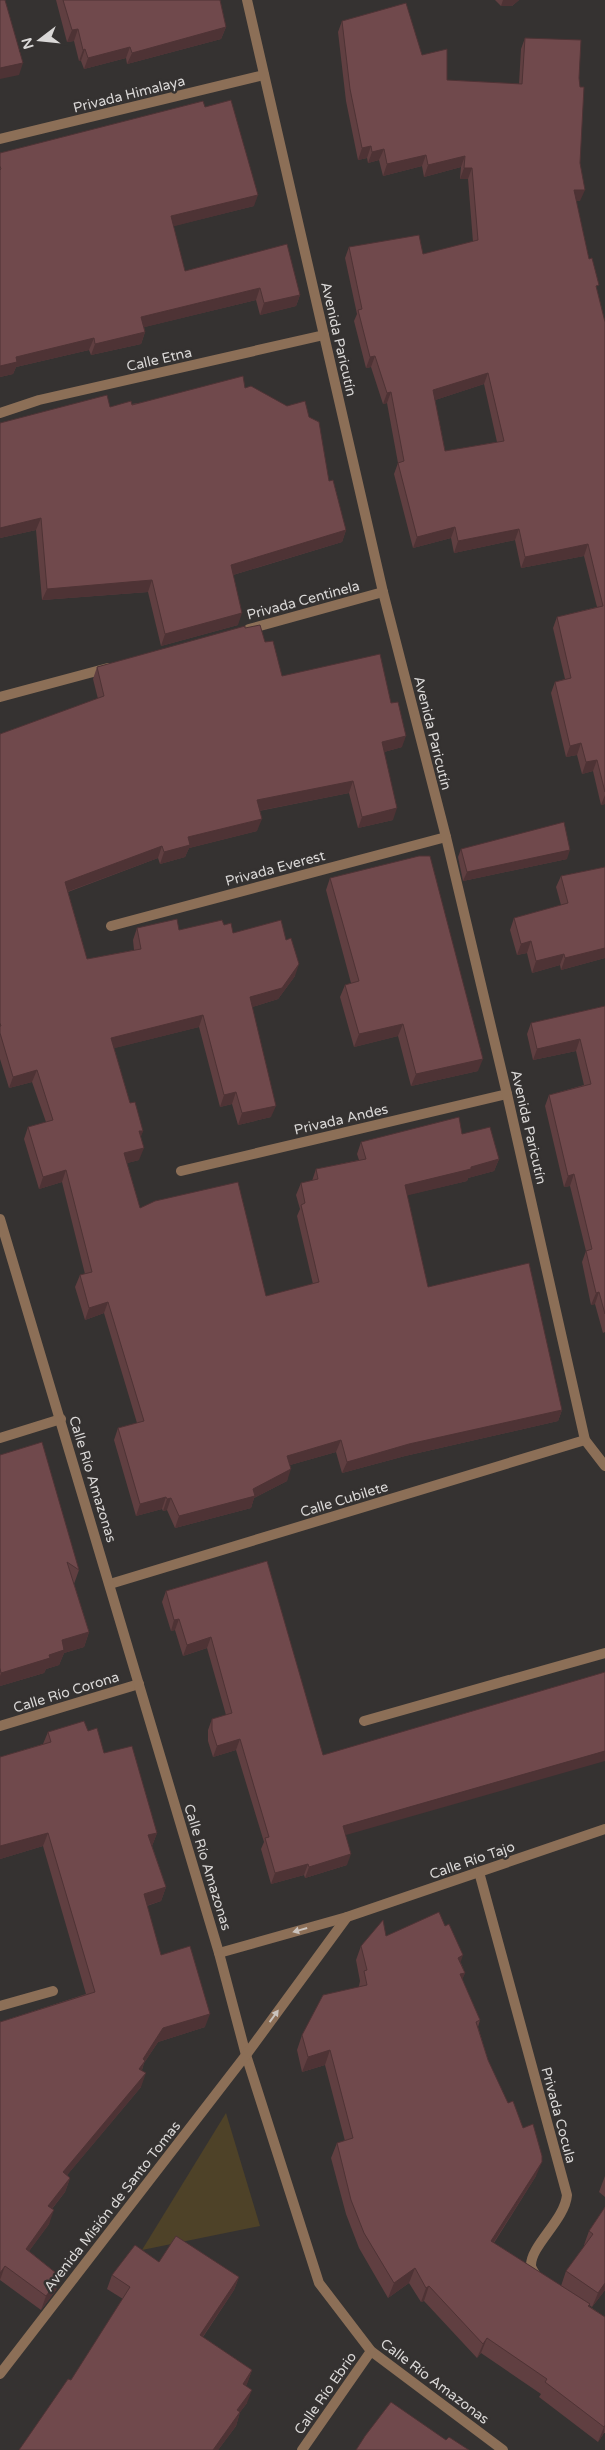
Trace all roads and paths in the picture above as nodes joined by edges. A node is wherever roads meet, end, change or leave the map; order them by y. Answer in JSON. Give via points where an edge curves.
{"nodes":[{"id":1,"x":247,"y":0,"type":"edge"},
{"id":2,"x":264,"y":75,"type":"junction"},
{"id":3,"x":0,"y":139,"type":"edge"},
{"id":4,"x":324,"y":336,"type":"junction"},
{"id":5,"x":0,"y":413,"type":"edge"},
{"id":6,"x":383,"y":592,"type":"junction"},
{"id":7,"x":239,"y":631,"type":"edge"},
{"id":8,"x":115,"y":666,"type":"edge"},
{"id":9,"x":0,"y":697,"type":"edge"},
{"id":10,"x":446,"y":837,"type":"junction"},
{"id":11,"x":112,"y":926,"type":"dead end"},
{"id":12,"x":508,"y":1094,"type":"junction"},
{"id":13,"x":181,"y":1171,"type":"dead end"},
{"id":14,"x":0,"y":1219,"type":"edge"},
{"id":15,"x":61,"y":1419,"type":"junction"},
{"id":16,"x":0,"y":1438,"type":"edge"},
{"id":17,"x":585,"y":1440,"type":"junction"},
{"id":18,"x":605,"y":1466,"type":"edge"},
{"id":19,"x":110,"y":1584,"type":"junction"},
{"id":20,"x":605,"y":1654,"type":"edge"},
{"id":21,"x":139,"y":1684,"type":"junction"},
{"id":22,"x":364,"y":1721,"type":"dead end"},
{"id":23,"x":0,"y":1726,"type":"edge"},
{"id":24,"x":605,"y":1829,"type":"edge"},
{"id":25,"x":479,"y":1872,"type":"junction"},
{"id":26,"x":347,"y":1917,"type":"junction"},
{"id":27,"x":219,"y":1953,"type":"junction"},
{"id":28,"x":53,"y":1991,"type":"dead end"},
{"id":29,"x":0,"y":2006,"type":"edge"},
{"id":30,"x":246,"y":2055,"type":"junction"},
{"id":31,"x":545,"y":2284,"type":"edge"},
{"id":32,"x":371,"y":2351,"type":"junction"},
{"id":33,"x":0,"y":2374,"type":"edge"},
{"id":34,"x":302,"y":2450,"type":"edge"},
{"id":35,"x":503,"y":2450,"type":"edge"}],
"edges":[{"from":1,"to":2,"type":"street","name":"Avenida Paricutín"},
{"from":2,"to":3,"type":"street","name":"Privada Himalaya"},
{"from":2,"to":4,"type":"street","name":"Avenida Paricutín"},
{"from":4,"to":5,"type":"street","name":"Calle Etna","via":[[40,400]]},
{"from":4,"to":6,"type":"street","name":"Avenida Paricutín"},
{"from":6,"to":7,"type":"street","name":"Privada Centinela"},
{"from":6,"to":10,"type":"street","name":"Avenida Paricutín"},
{"from":8,"to":9,"type":"street"},
{"from":10,"to":11,"type":"street","name":"Privada Everest"},
{"from":10,"to":12,"type":"street","name":"Avenida Paricutín"},
{"from":12,"to":13,"type":"street","name":"Privada Andes"},
{"from":12,"to":17,"type":"street","name":"Avenida Paricutín"},
{"from":14,"to":15,"type":"street","name":"Calle Río Amazonas"},
{"from":15,"to":16,"type":"street"},
{"from":15,"to":19,"type":"street","name":"Calle Río Amazonas"},
{"from":17,"to":18,"type":"street","name":"Avenida Paricutín"},
{"from":17,"to":19,"type":"street","name":"Calle Cubilete"},
{"from":19,"to":21,"type":"street","name":"Calle Río Amazonas"},
{"from":20,"to":22,"type":"street"},
{"from":21,"to":23,"type":"street","name":"Calle Río Corona"},
{"from":21,"to":27,"type":"street","name":"Calle Río Amazonas"},
{"from":24,"to":25,"type":"street","name":"Calle Río Tajo"},
{"from":25,"to":26,"type":"street","name":"Calle Río Tajo"},
{"from":25,"to":31,"type":"street","name":"Privada Cocula","via":[[567,2195],[566,2205],[533,2255],[531,2267]]},
{"from":26,"to":27,"type":"street","name":"Calle Río Tajo","one_way":true},
{"from":30,"to":26,"type":"street","one_way":true},
{"from":27,"to":30,"type":"street","name":"Calle Río Amazonas"},
{"from":28,"to":29,"type":"street"},
{"from":30,"to":32,"type":"street","name":"Calle Río Amazonas","via":[[319,2283]]},
{"from":30,"to":33,"type":"street","name":"Avenida Misión de Santo Tomas"},
{"from":32,"to":34,"type":"street","name":"Calle Río Ebrio"},
{"from":32,"to":35,"type":"street","name":"Calle Río Amazonas"}]}
